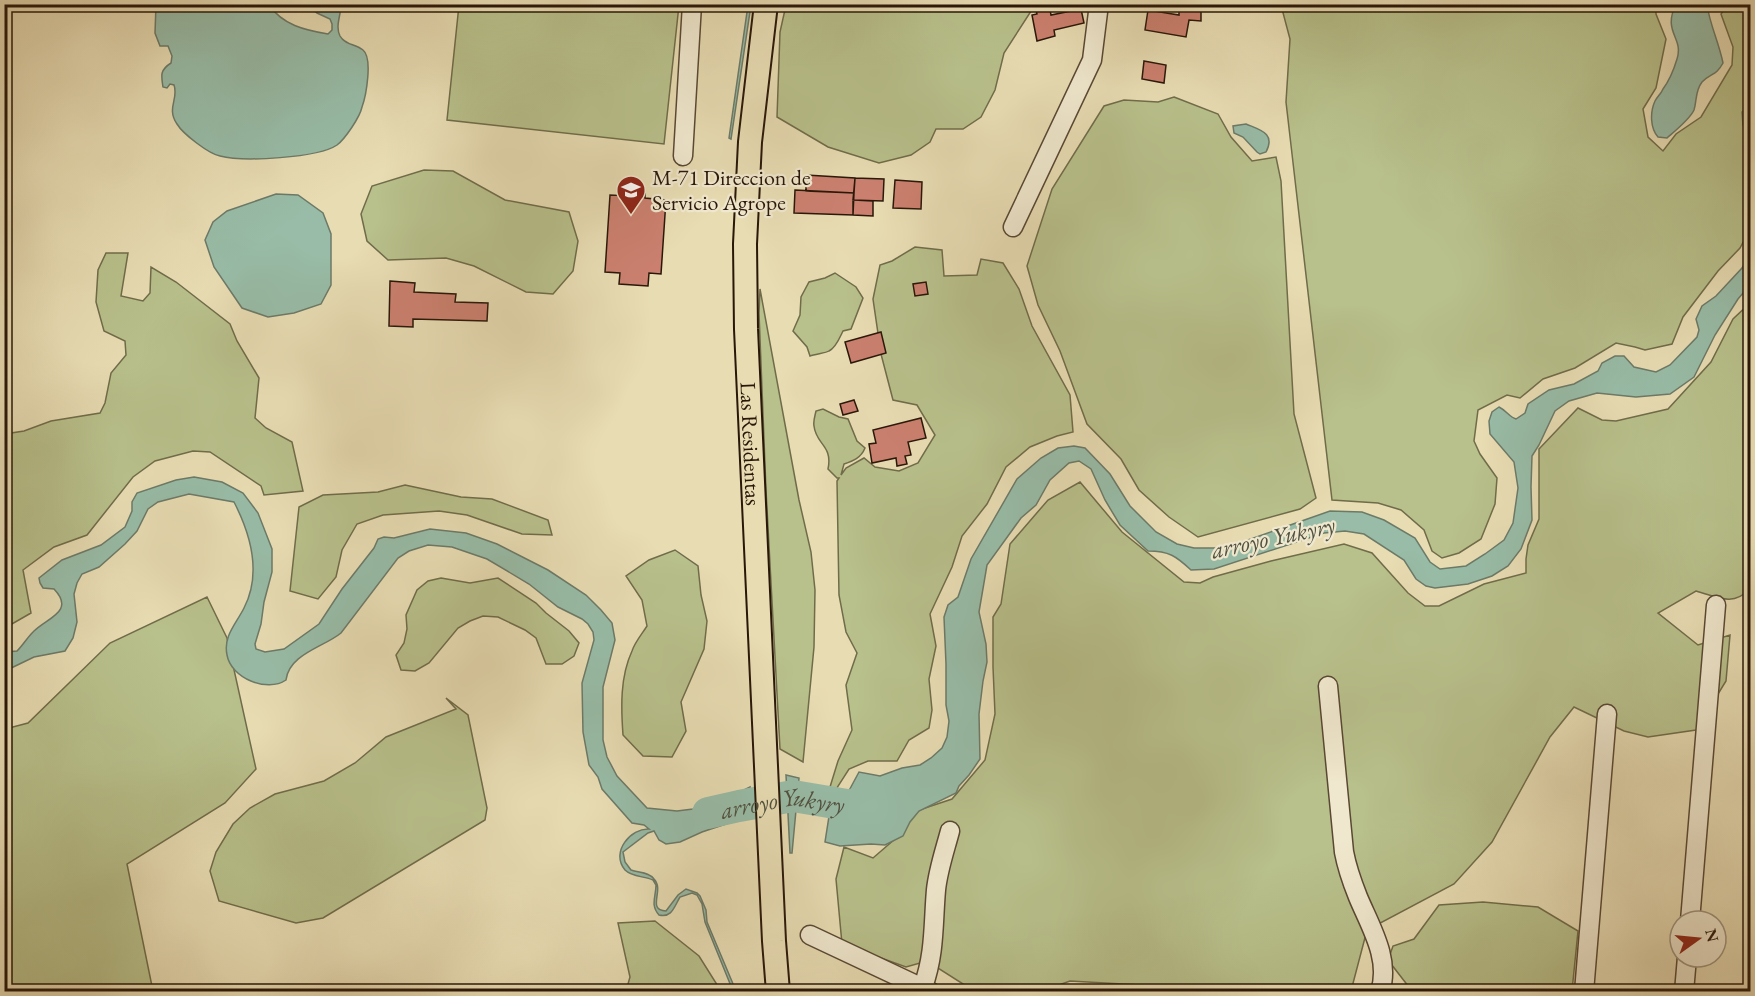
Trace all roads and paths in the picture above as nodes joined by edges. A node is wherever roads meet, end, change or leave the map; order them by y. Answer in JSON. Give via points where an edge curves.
{"nodes":[{"id":1,"x":692,"y":4,"type":"edge"},
{"id":2,"x":766,"y":4,"type":"edge"},
{"id":3,"x":1099,"y":4,"type":"edge"},
{"id":4,"x":683,"y":156,"type":"dead end"},
{"id":5,"x":1013,"y":227,"type":"dead end"},
{"id":6,"x":1716,"y":605,"type":"dead end"},
{"id":7,"x":1328,"y":686,"type":"dead end"},
{"id":8,"x":1606,"y":714,"type":"dead end"},
{"id":9,"x":950,"y":831,"type":"dead end"},
{"id":10,"x":1691,"y":909,"type":"edge"},
{"id":11,"x":810,"y":936,"type":"dead end"},
{"id":12,"x":1686,"y":969,"type":"edge"},
{"id":13,"x":927,"y":989,"type":"edge"},
{"id":14,"x":778,"y":992,"type":"edge"},
{"id":15,"x":1380,"y":992,"type":"edge"},
{"id":16,"x":1584,"y":992,"type":"edge"},
{"id":17,"x":1684,"y":992,"type":"edge"}],
"edges":[{"from":1,"to":4,"type":"street"},
{"from":2,"to":14,"type":"main road","name":"Las Residentas","via":[[750,142],[746,341]]},
{"from":3,"to":5,"type":"street","via":[[1092,60]]},
{"from":6,"to":10,"type":"street"},
{"from":7,"to":15,"type":"street","via":[[1344,852],[1379,946],[1383,965]]},
{"from":8,"to":16,"type":"street"},
{"from":9,"to":13,"type":"street","via":[[936,889]]},
{"from":11,"to":13,"type":"street"},
{"from":12,"to":17,"type":"street"}]}
